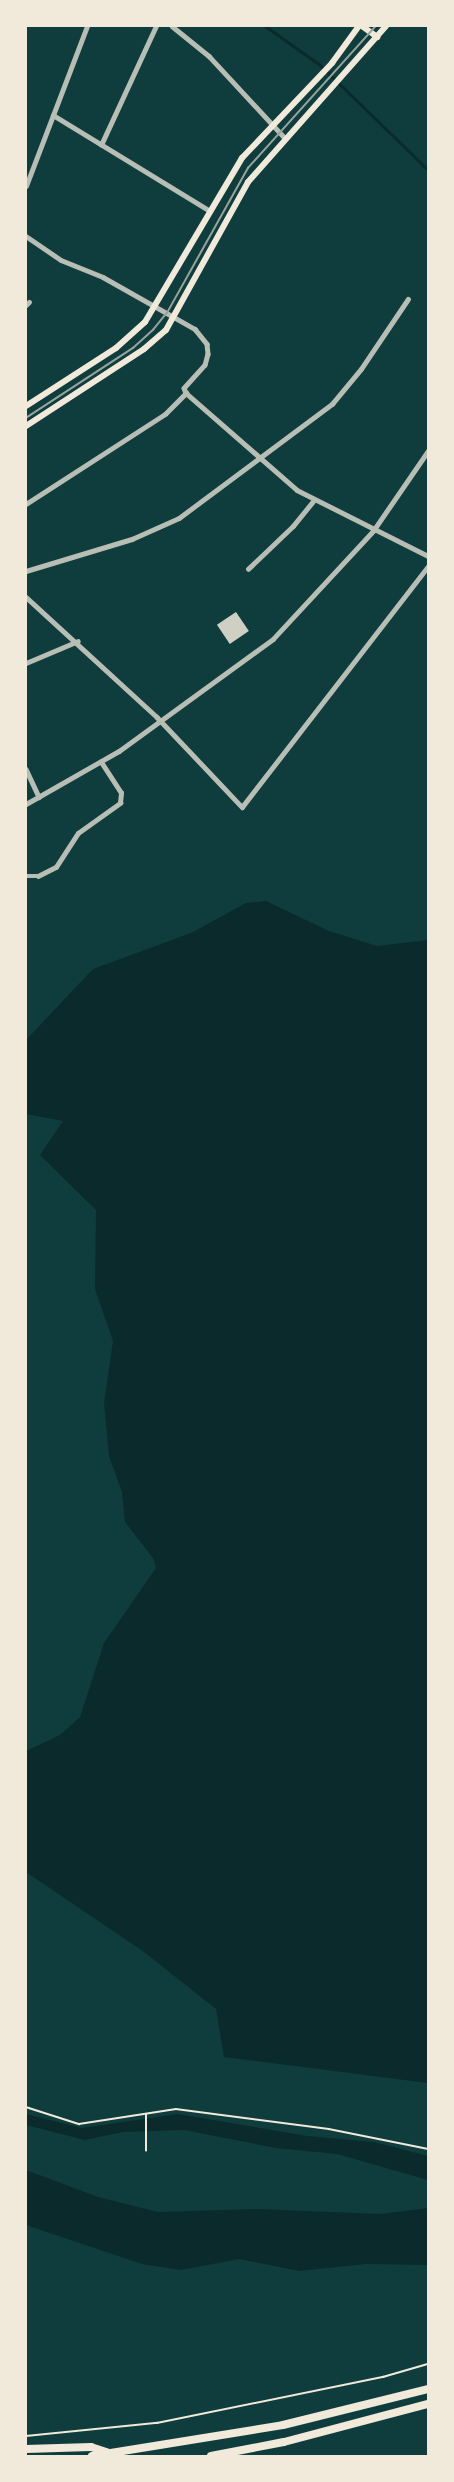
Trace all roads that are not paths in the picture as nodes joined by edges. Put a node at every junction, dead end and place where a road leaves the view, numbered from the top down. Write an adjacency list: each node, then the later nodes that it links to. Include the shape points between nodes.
1 (87, 26): 7 (street)
2 (156, 26): 10 (street)
3 (172, 26): 8 (street, via 209,56)
4 (360, 26): 6 (main road); 8 (main road, via 321,76)
5 (386, 26): 6 (main road)
6 (376, 37): 9 (main road)
7 (53, 115): 10 (street); 11 (street)
8 (271, 126): 9 (street); 12 (main road, via 242,158)
9 (285, 138): 16 (main road, via 245,187)
10 (101, 145): 12 (street)
11 (26, 186)
12 (210, 212): 15 (main road)
13 (26, 236): 15 (street, via 61,260)
14 (408, 299): 21 (street, via 339,396)
15 (157, 306): 16 (street); 18 (main road, via 122,344)
16 (174, 317): 17 (street, via 199,333 208,348 207,361 184,388); 19 (main road, via 148,346)
17 (186, 393): 21 (street); 23 (street, via 165,414)
18 (26, 406)
19 (26, 426)
20 (429, 451): 24 (street)
21 (257, 458): 22 (street); 28 (street, via 179,518 132,539)
22 (314, 500): 24 (street); 27 (street)
23 (26, 504)
24 (373, 531): 25 (street); 32 (street, via 280,632)
25 (429, 556)
26 (429, 566): 32 (street, via 242,807)
27 (248, 569)
28 (26, 571)
29 (26, 597): 30 (street)
30 (78, 641): 31 (street); 32 (street)
31 (26, 663)
32 (160, 720): 33 (street)
33 (101, 762): 35 (street); 37 (street, via 121,793 120,803 78,833 51,871)
34 (26, 769): 35 (street)
35 (39, 797): 36 (street)
36 (26, 804)
37 (26, 876)
38 (429, 2389): 41 (highway, via 283,2425)
39 (429, 2404): 43 (highway, via 295,2440)
40 (26, 2449): 41 (highway, via 91,2447)
41 (112, 2454): 42 (highway)
42 (92, 2457)
43 (211, 2457)

